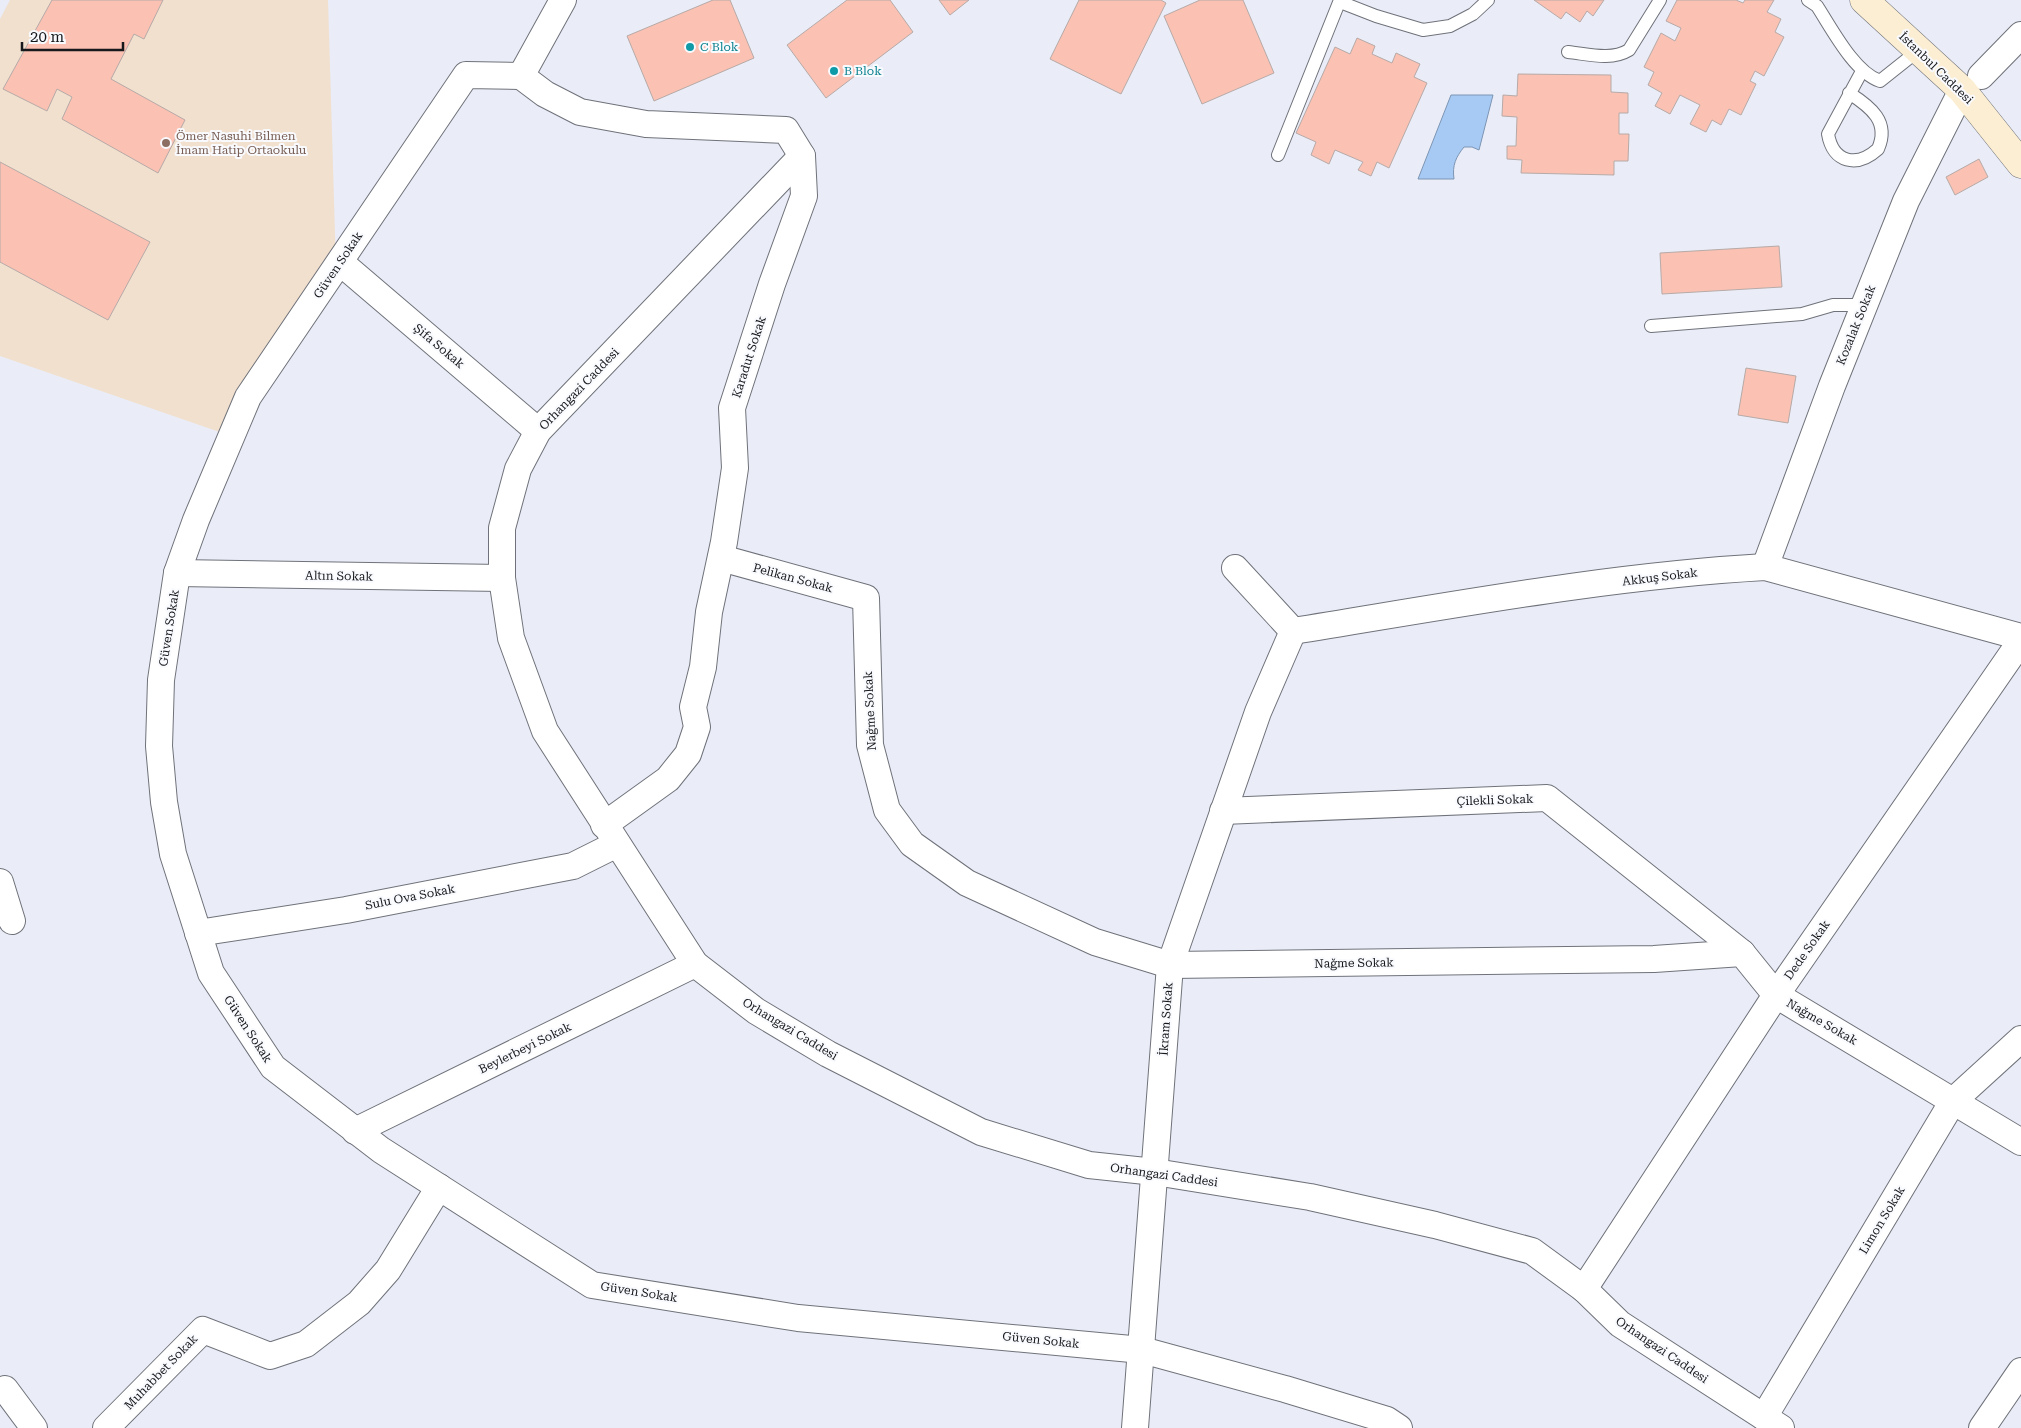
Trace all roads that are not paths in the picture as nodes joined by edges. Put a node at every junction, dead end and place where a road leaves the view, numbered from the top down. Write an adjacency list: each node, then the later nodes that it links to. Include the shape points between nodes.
1 (563, 0): 11 (street)
2 (1488, 0): 6 (lane, via 1473,14 1450,26 1423,30)
3 (1660, 0): 9 (lane, via 1634,45 1622,54)
4 (1808, 0): 10 (lane, via 1817,6)
5 (1864, 0): 8 (street, İstanbul Caddesi)
6 (1340, 1): 14 (lane)
7 (2021, 35): 12 (street, Kozalak Sokak)
8 (1919, 50): 10 (lane, via 1880,81); 12 (street, İstanbul Caddesi)
9 (1568, 52)
10 (1862, 71): 13 (lane)
11 (521, 76): 15 (street, Karadut Sokak, via 545,94 580,112 646,124 786,130); 17 (street, Güven Sokak, via 466,75)
12 (1972, 83): 16 (street, İstanbul Caddesi); 18 (street, Kozalak Sokak, via 1906,202)
13 (1849, 94): 13 (lane, via 1828,134 1833,151 1850,160 1861,160 1878,149 1883,130 1880,120 1868,106)
14 (1278, 155)
15 (802, 156): 20 (street, Orhangazi Caddesi); 21 (street, Karadut Sokak, via 804,196 732,408 735,468)
16 (2021, 164)
17 (340, 262): 20 (street, Şifa Sokak); 24 (street, Güven Sokak, via 248,397)
18 (1864, 305): 19 (lane, via 1834,305 1802,314); 22 (street, Kozalak Sokak)
19 (1651, 326)
20 (538, 431): 25 (street, Orhangazi Caddesi, via 518,468 502,528)
21 (721, 558): 26 (street, Pelikan Sokak); 31 (street, Karadut Sokak, via 693,707 698,727 688,754 668,779)
22 (1766, 567): 27 (street, Akkuş Sokak, via 1524,594); 28 (street, Akkuş Sokak)
23 (1236, 568): 27 (street)
24 (177, 573): 25 (street, Altın Sokak); 34 (street, Güven Sokak, via 161,680 159,746 173,854)
25 (502, 578): 31 (street, Orhangazi Caddesi, via 511,638 545,731)
26 (866, 598): 37 (street, Nağme Sokak, via 870,745 888,810 912,844 967,883 1094,942)
27 (1293, 631): 30 (street, İkram Sokak, via 1258,712)
28 (2021, 637)
29 (2021, 641): 38 (street, Dede Sokak)
30 (1223, 811): 35 (street, Çilekli Sokak, via 1547,798); 37 (street, İkram Sokak)
31 (611, 834): 34 (street, Sulu Ova Sokak, via 573,866 346,910); 36 (street, Orhangazi Caddesi)
32 (0, 882): 33 (street)
33 (12, 921)
34 (198, 933): 41 (street, Güven Sokak, via 211,973 273,1067)
35 (1742, 953): 37 (street, Nağme Sokak, via 1645,960); 38 (street, Nağme Sokak)
36 (694, 964): 41 (street, Beylerbeyi Sokak); 43 (street, Orhangazi Caddesi, via 756,1011 828,1054 981,1132 1089,1165)
37 (1170, 965): 43 (street, İkram Sokak)
38 (1776, 995): 40 (street, Nağme Sokak); 45 (street, Dede Sokak)
39 (2021, 1039): 40 (street, Limon Sokak)
40 (1953, 1101): 42 (street, Nağme Sokak); 49 (street, Limon Sokak)
41 (355, 1131): 44 (street, Güven Sokak)
42 (2021, 1142)
43 (1155, 1172): 45 (street, Orhangazi Caddesi, via 1310,1197 1532,1251); 46 (street, İkram Sokak)
44 (439, 1187): 46 (street, Güven Sokak, via 592,1285 798,1318); 51 (street, Muhabbet Sokak, via 388,1270 365,1296 306,1344 270,1356 203,1330)
45 (1584, 1289): 49 (street, Orhangazi Caddesi, via 1620,1324)
46 (1142, 1350): 52 (street, İkram Sokak); 53 (street, Güven Sokak, via 1285,1389 1387,1420)
47 (2021, 1371): 54 (street)
48 (5, 1389): 50 (street)
49 (1772, 1422)
50 (34, 1428)
51 (106, 1428)
52 (1135, 1428)
53 (1399, 1428)
54 (1982, 1428)

